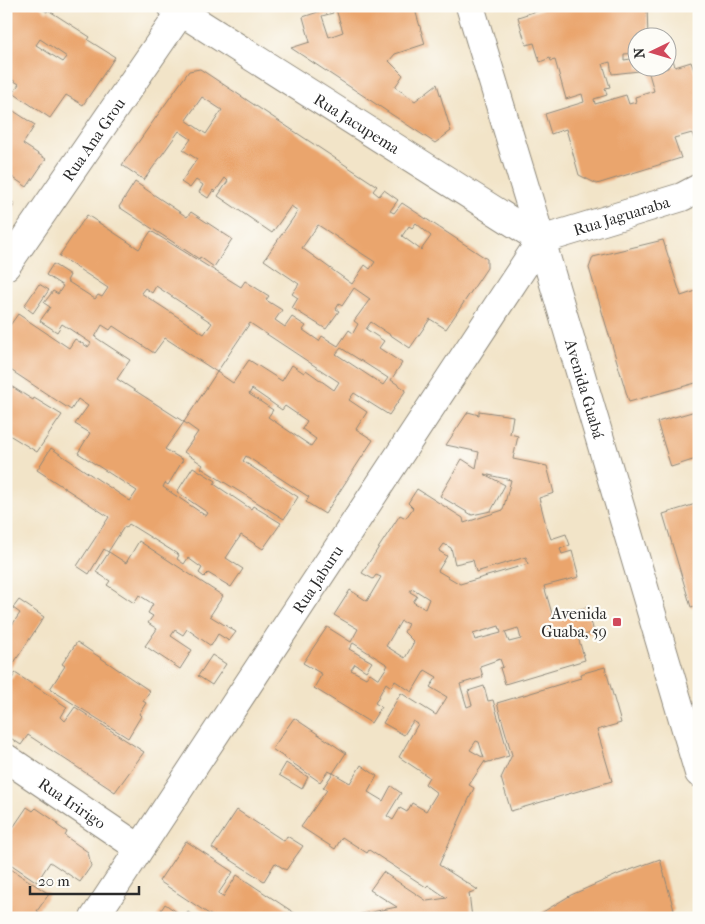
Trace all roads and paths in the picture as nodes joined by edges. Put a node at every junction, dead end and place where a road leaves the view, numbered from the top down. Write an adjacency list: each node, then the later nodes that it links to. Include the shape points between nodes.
1 (470, 6): 4 (street, Avenida Guabá)
2 (176, 9): 4 (street, Rua Jacupema); 5 (street, Rua Ana Grou)
3 (699, 188): 4 (street, Rua Jaguaraba, via 682,197)
4 (541, 240): 7 (street, Avenida Guabá); 8 (street, Rua Jaburu)
5 (6, 266)
6 (6, 758): 8 (street, Rua Iririgo)
7 (699, 773)
8 (139, 848): 9 (street, Rua Jaburu)
9 (94, 918)

